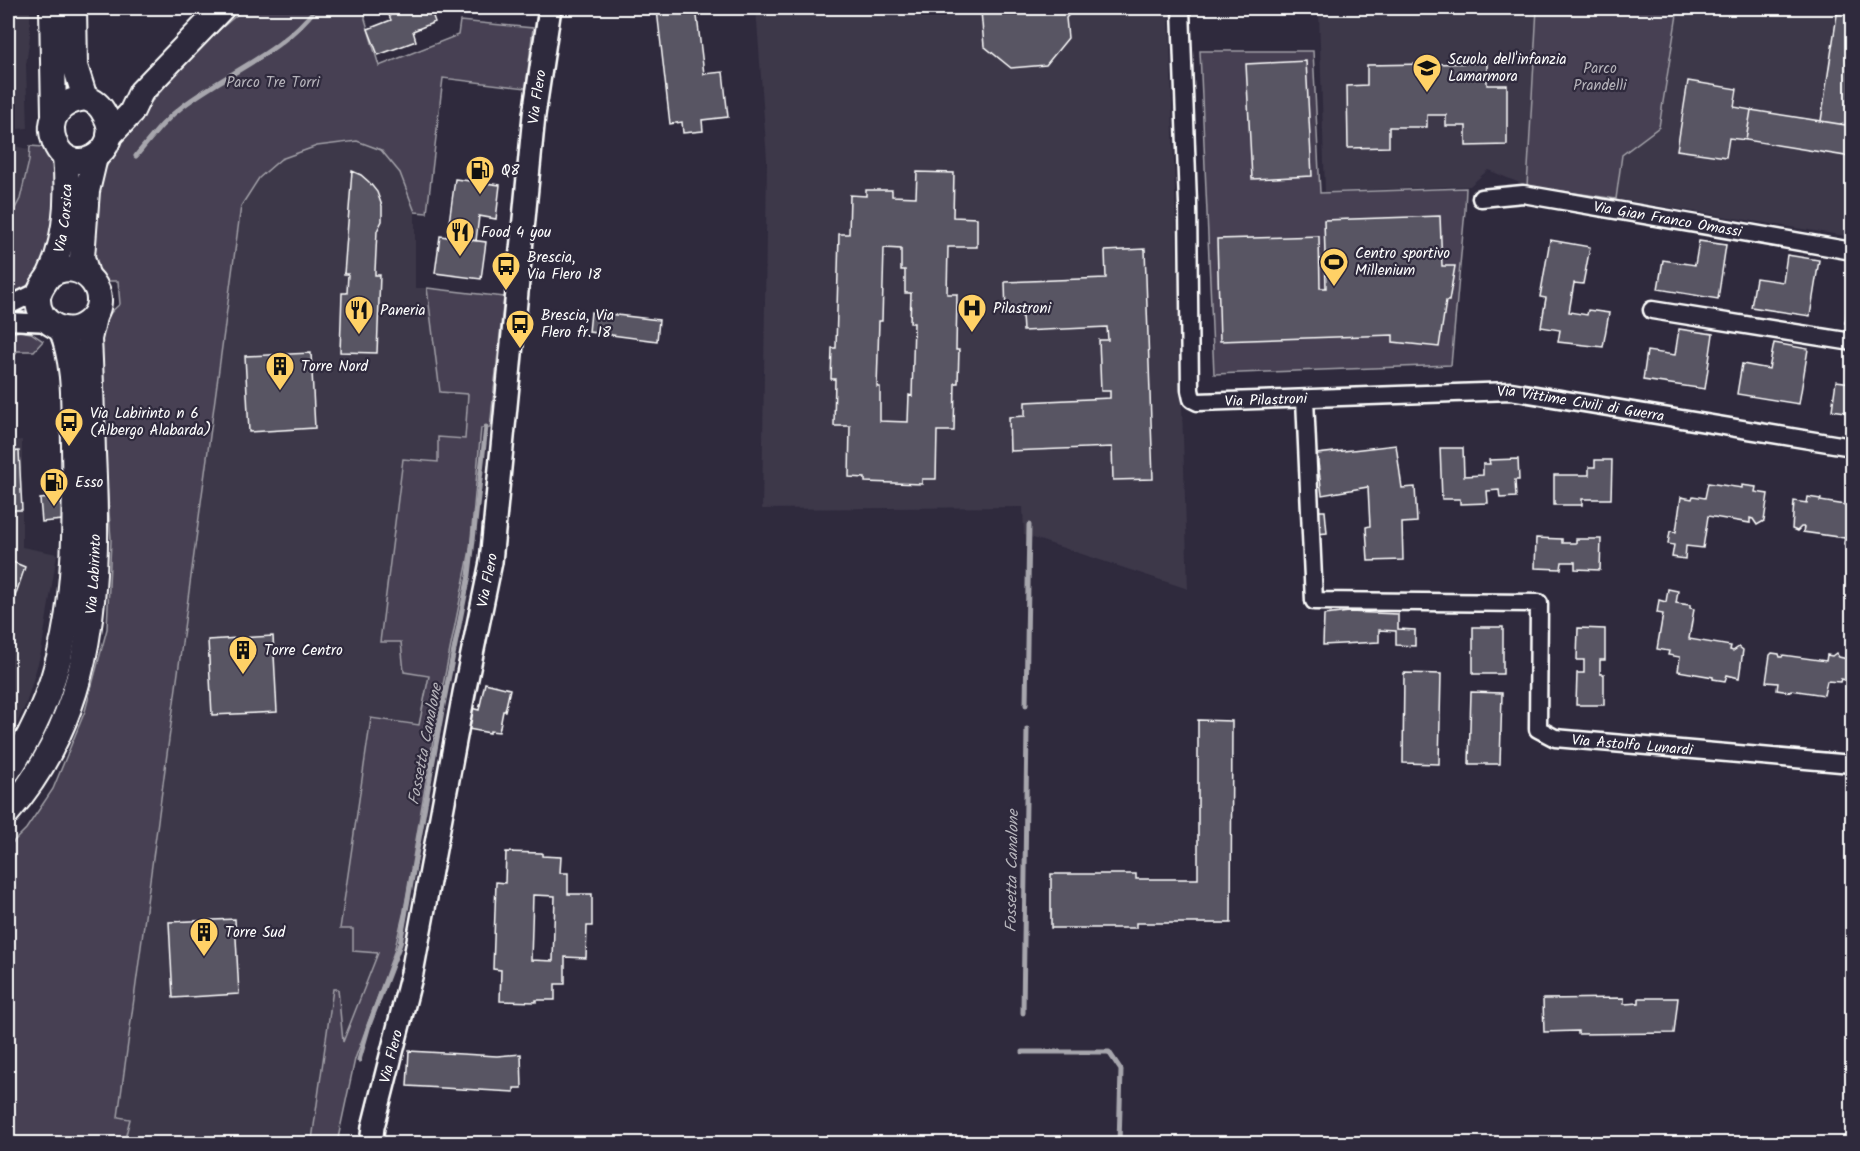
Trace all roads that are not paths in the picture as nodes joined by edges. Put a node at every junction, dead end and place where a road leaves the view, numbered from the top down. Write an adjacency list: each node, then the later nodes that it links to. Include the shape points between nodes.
1 (52, 8): 8 (main road)
2 (74, 8): 7 (main road, via 75,66)
3 (222, 8): 6 (main road, Via Corsica)
4 (550, 8): 28 (street, Via Flero, via 533,126 491,561 412,973)
5 (1181, 8): 22 (street, Via Pilastroni, via 1192,399)
6 (141, 92): 7 (main road, Via Corsica); 9 (main road, Via Corsica, via 131,113)
7 (92, 102): 8 (main road, Via Corsica, via 64,105); 9 (main road, via 109,125)
8 (54, 114): 10 (main road, Via Corsica, via 53,139)
9 (110, 136): 11 (main road, Via Corsica, via 104,150)
10 (65, 157): 11 (main road, via 80,161); 15 (main road, Via Corsica, via 66,202 61,244)
11 (95, 157): 14 (main road, Via Corsica, via 87,191 82,257)
12 (1481, 198): 13 (street, Via Gian Franco Omassi, via 1523,195)
13 (1852, 251)
14 (87, 275): 15 (main road, Via Corsica, via 68,269 58,271); 18 (main road, Via Corsica, via 99,297)
15 (44, 283): 16 (street, Via Corsica); 20 (main road, via 39,306)
16 (8, 306)
17 (1652, 310): 21 (street)
18 (94, 317): 20 (main road, via 79,328); 27 (main road, Via Labirinto, via 89,339 96,546 88,635 59,732 39,770)
19 (8, 321): 20 (street)
20 (55, 326): 26 (main road, Via Labirinto, via 68,348 72,388 73,579 63,640 47,698)
21 (1852, 342)
22 (1305, 399): 23 (street, Via Vittime Civili di Guerra, via 1511,392); 24 (street, Via Pilastroni, via 1314,601)
23 (1852, 447)
24 (1539, 603): 25 (street, Via Astolfo Lunardi, via 1538,729 1555,738)
25 (1852, 764)
26 (8, 771)
27 (8, 812)
28 (371, 1143)

